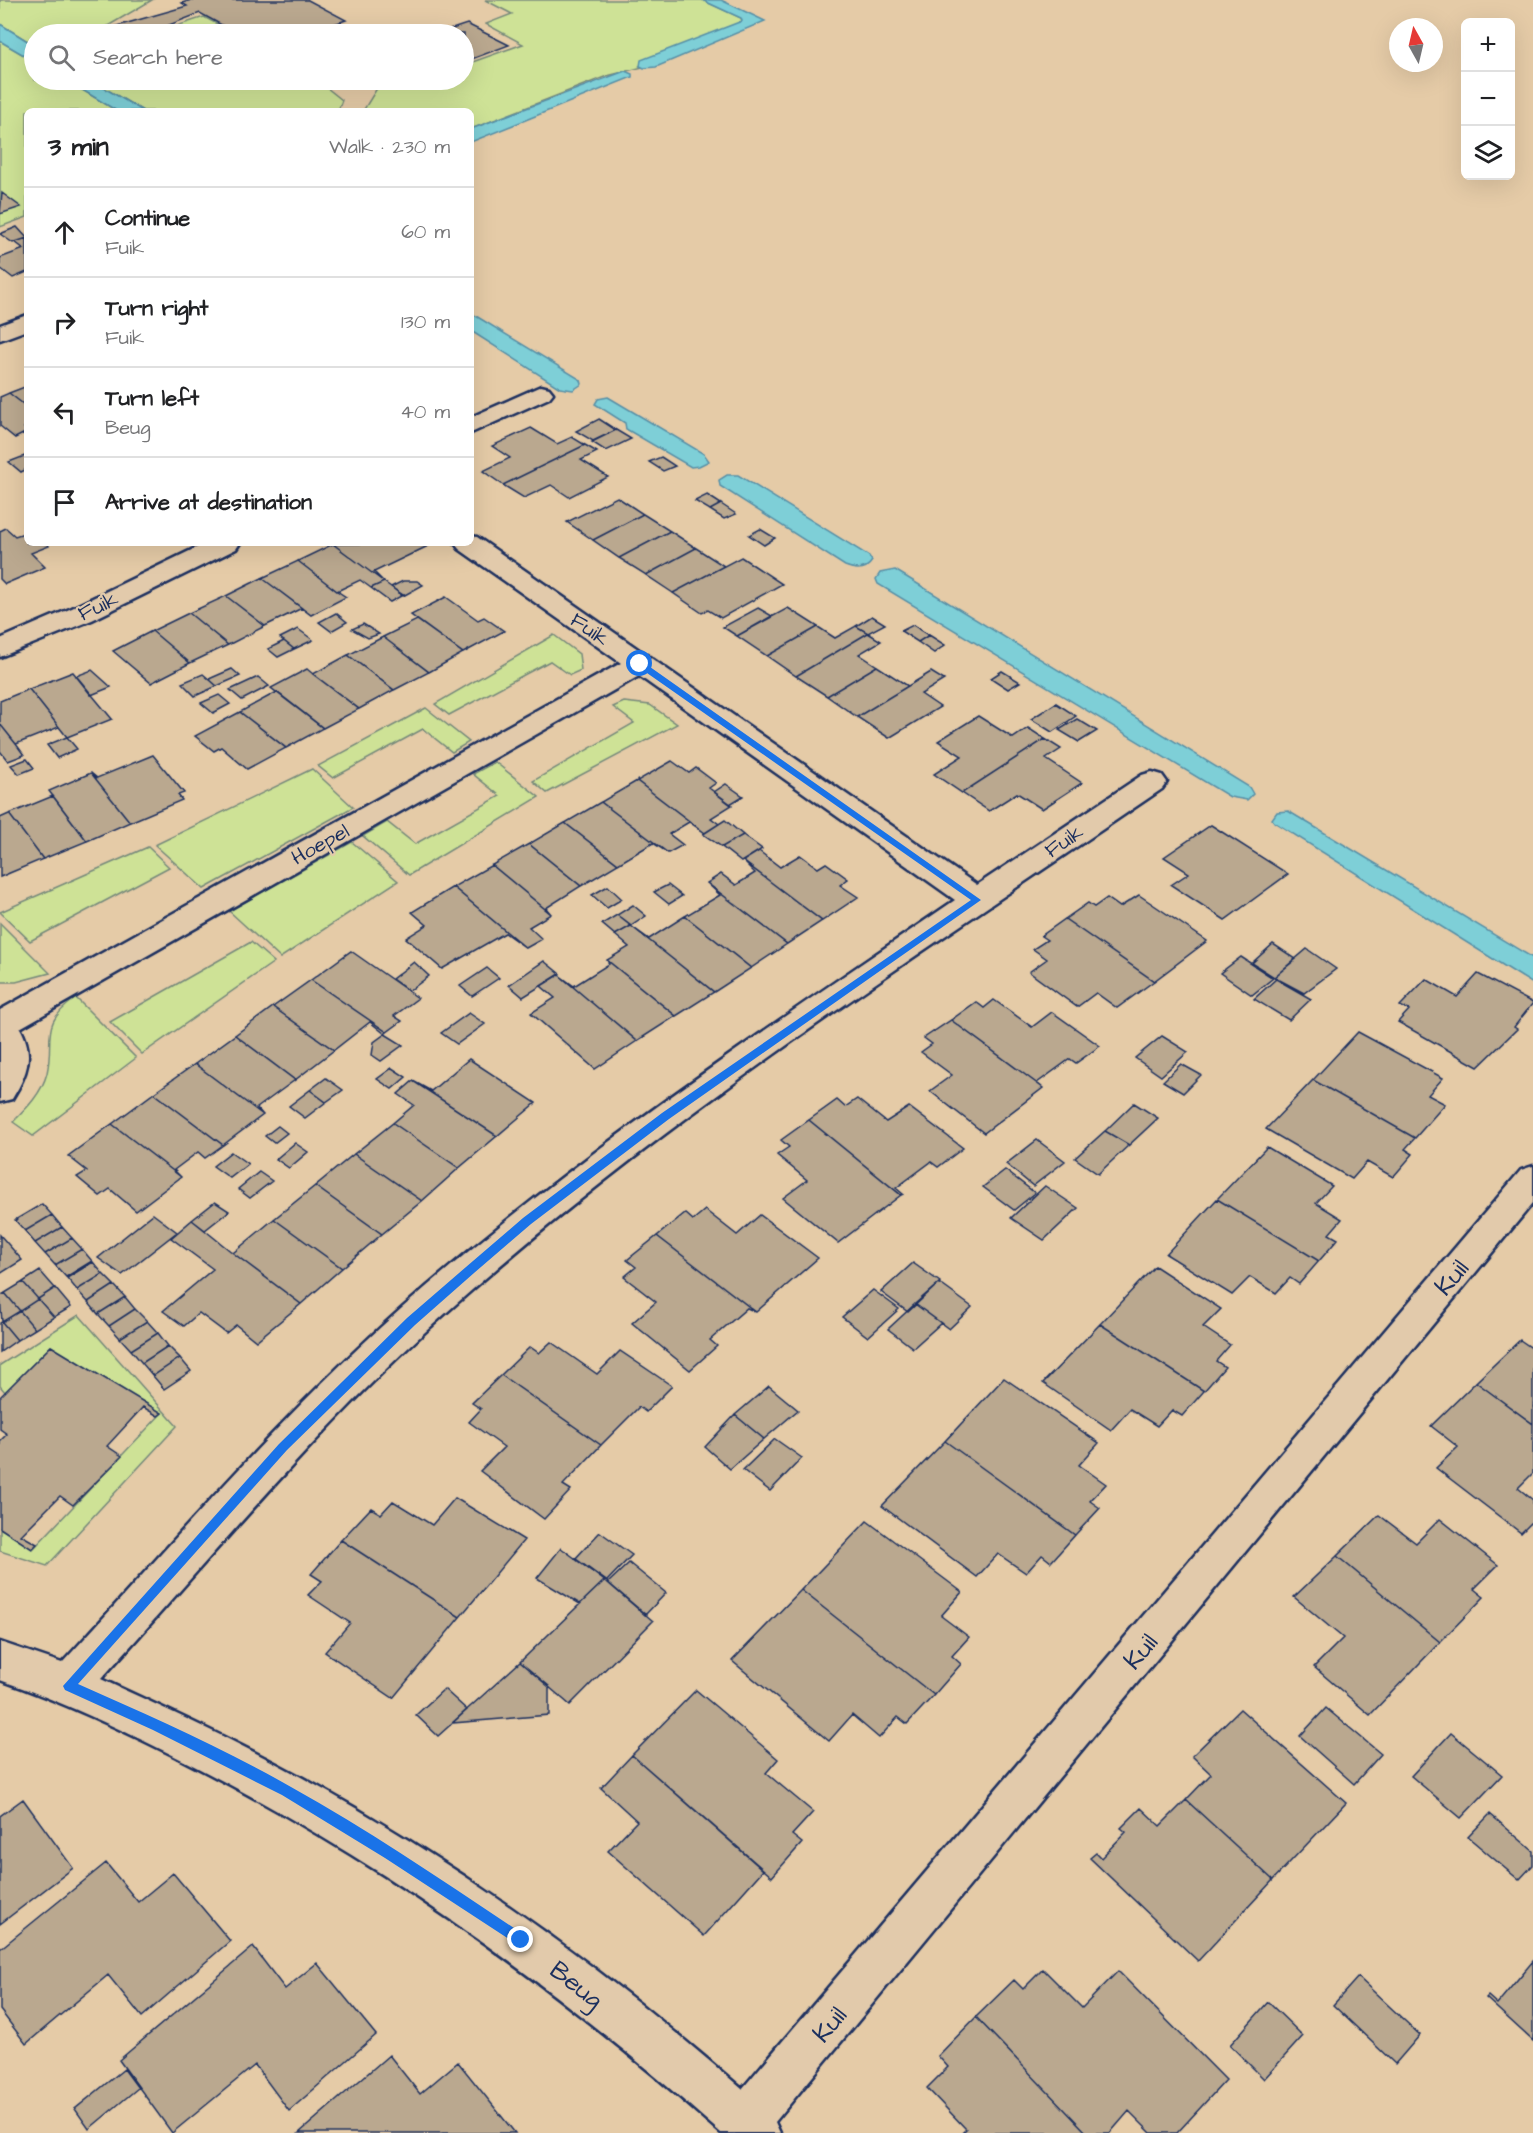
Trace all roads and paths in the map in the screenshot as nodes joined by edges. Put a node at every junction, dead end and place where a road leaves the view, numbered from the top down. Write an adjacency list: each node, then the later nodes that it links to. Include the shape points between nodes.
1 (24, 323): 2 (street)
2 (0, 333)
3 (541, 393): 4 (street)
4 (474, 425)
5 (221, 546): 7 (street, Fuik)
6 (472, 546): 8 (street, Fuik)
7 (0, 649)
8 (640, 664): 10 (street, Fuik); 11 (street, Hoepel)
9 (1152, 782): 10 (street, Fuik)
10 (977, 900): 15 (street, Fuik, via 666,1116 561,1194 478,1263 411,1322 283,1447)
11 (0, 1024): 12 (street, Hoepel, via 12,1041 13,1062)
12 (0, 1090)
13 (1533, 1179): 16 (street, Kuil, via 809,2048)
14 (0, 1661): 15 (street, Beug)
15 (69, 1686): 16 (street, Beug, via 286,1791 389,1853 521,1940 669,2056)
16 (751, 2127)

